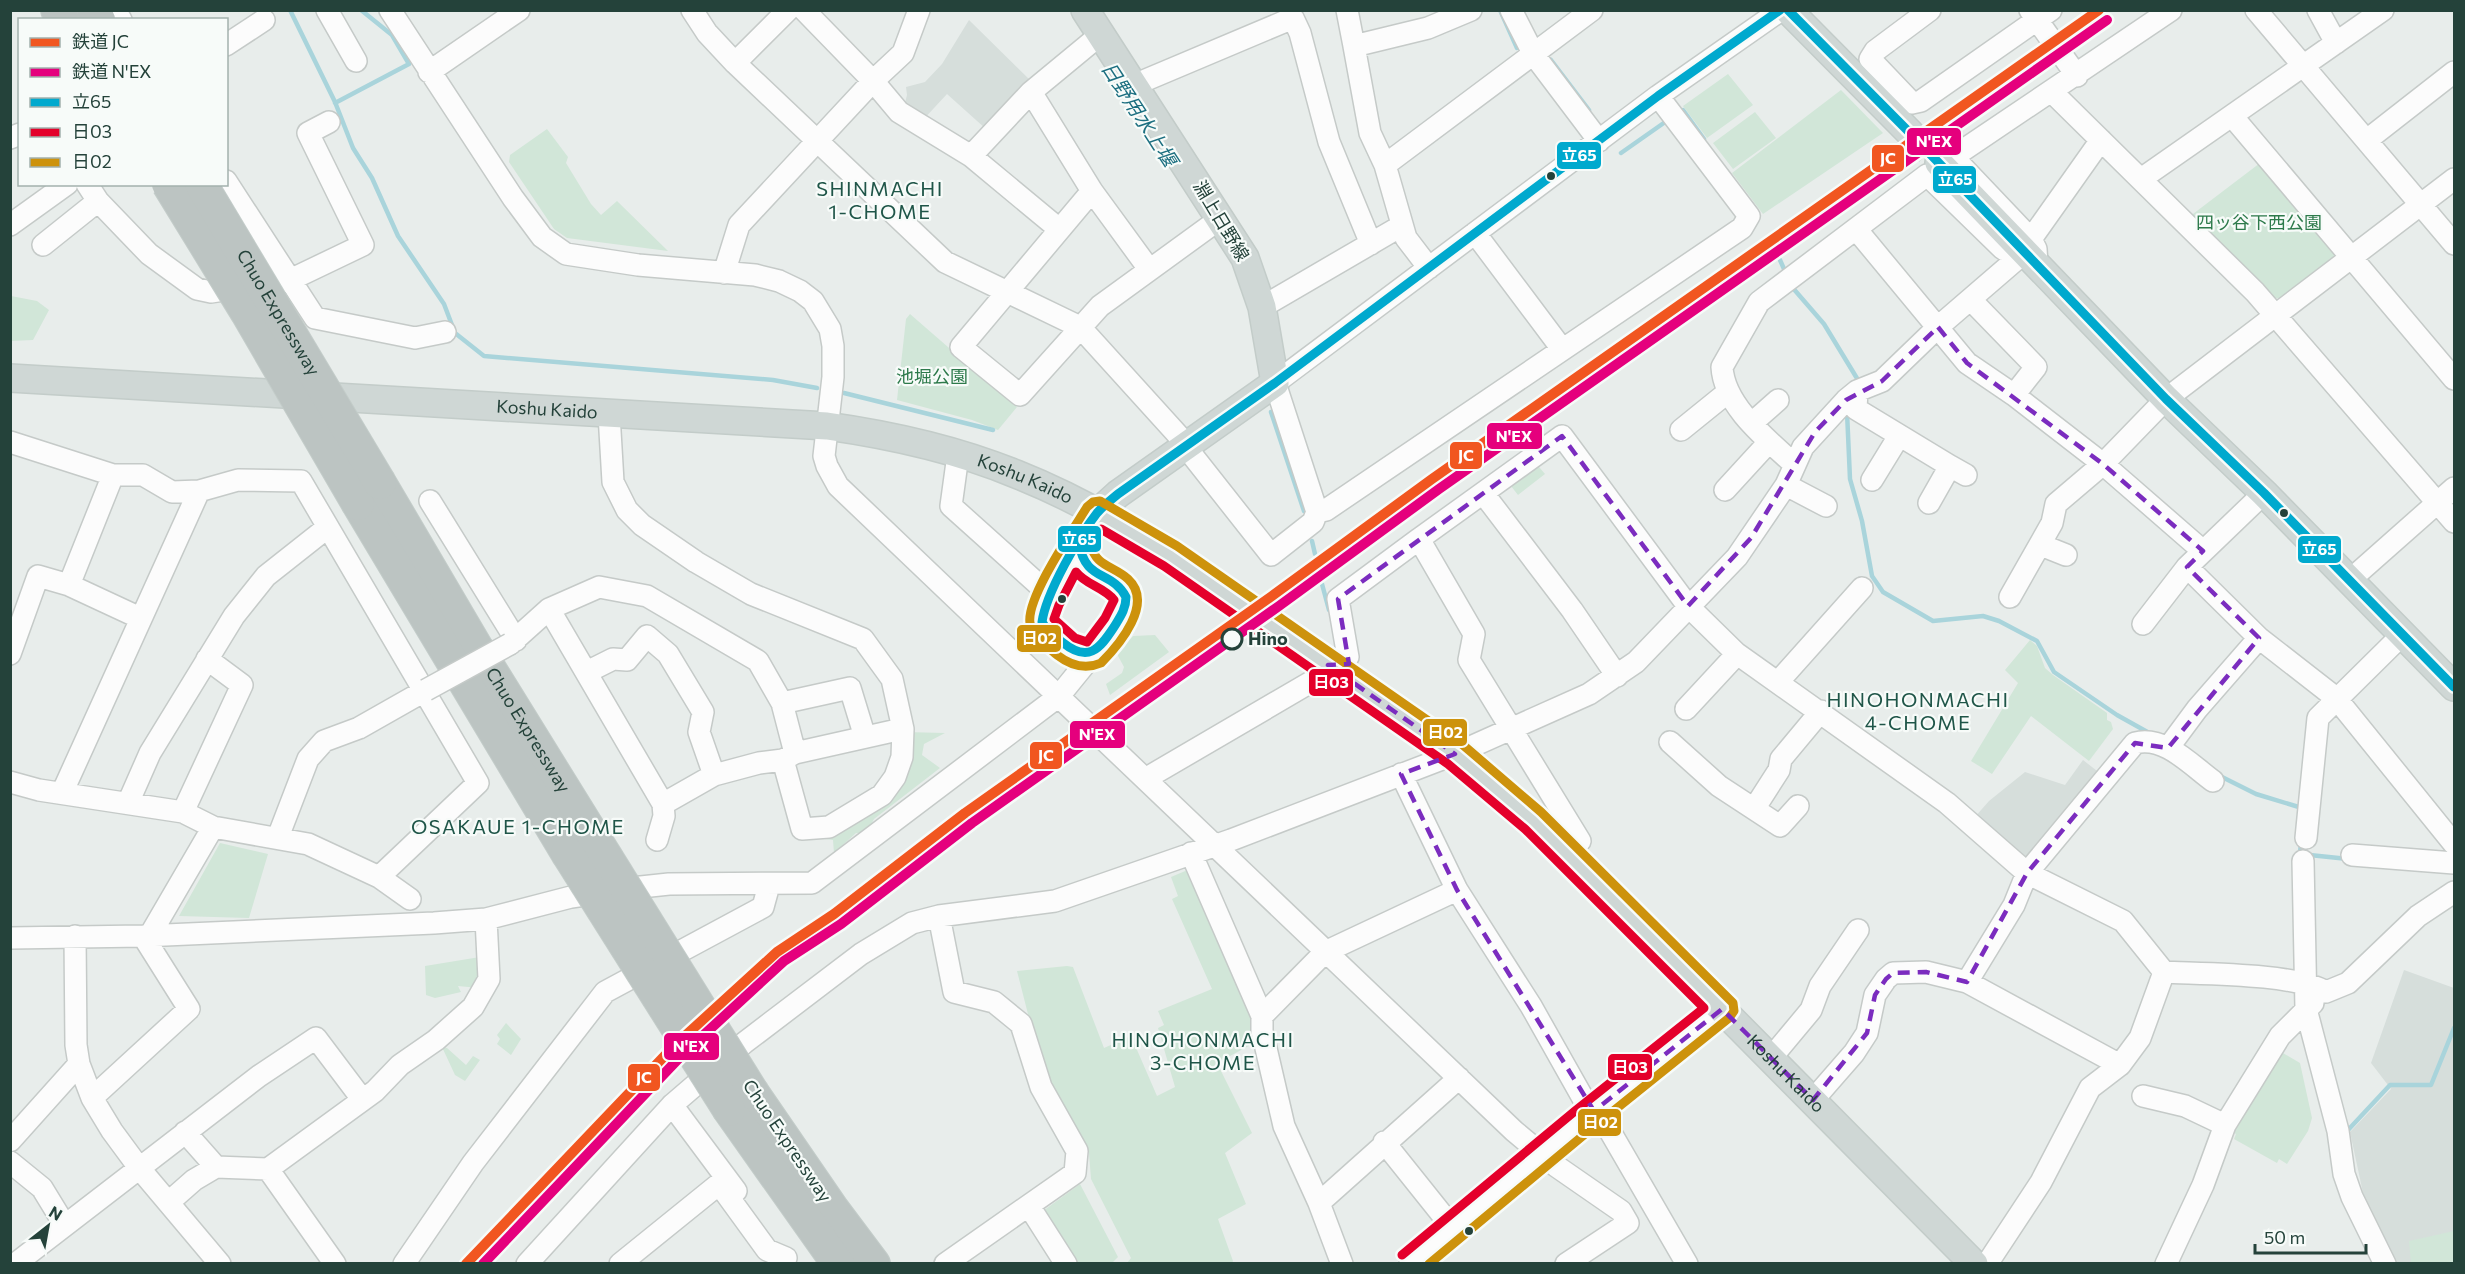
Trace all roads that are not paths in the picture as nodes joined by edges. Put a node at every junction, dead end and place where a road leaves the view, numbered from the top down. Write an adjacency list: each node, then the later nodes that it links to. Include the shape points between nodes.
1 (327, 10): 27 (street)
2 (390, 10): 30 (street)
3 (519, 10): 30 (street)
4 (692, 10): 28 (street)
5 (788, 10): 28 (street)
6 (804, 10): 33 (street)
7 (919, 10): 33 (street, via 903,53)
8 (1085, 10): 22 (main road, 淵上日野線)
9 (1347, 10): 25 (street)
10 (1471, 10): 25 (street, via 1428,28)
11 (1511, 10): 26 (street)
12 (1592, 10): 26 (street)
13 (1781, 10): 37 (street)
14 (1788, 10): 40 (main road)
15 (1930, 10): 20 (street, via 1875,51 1870,59 1912,103 1921,101)
16 (2171, 10): 32 (street)
17 (2256, 10): 29 (street)
18 (2319, 10): 23 (street)
19 (2383, 10): 23 (street)
20 (2039, 14): 32 (street)
21 (264, 20): 24 (street)
22 (1095, 40): 34 (main road, 淵上日野線); 35 (street)
23 (2336, 43): 29 (street)
24 (228, 44)
25 (1354, 46): 47 (street, via 1370,133)
26 (1534, 55): 44 (street); 47 (street)
27 (356, 61)
28 (735, 63): 43 (street)
29 (2303, 66): 38 (street); 42 (street)
30 (429, 72): 70 (street, via 542,237 566,254)
31 (2454, 72): 42 (street)
32 (2077, 76): 36 (street)
33 (873, 81): 43 (street); 45 (street, via 899,112)
34 (1134, 85): 57 (main road, 淵上日野線); 63 (street, via 1293,18 1329,142)
35 (1031, 92): 45 (street); 54 (street)
36 (2052, 92): 41 (street); 66 (street, via 1953,157)
37 (1669, 109): 44 (street); 79 (street, via 1749,216 1742,228)
38 (2232, 117): 48 (street); 67 (street)
39 (329, 122): 71 (street, via 308,133 363,245)
40 (1910, 133)
41 (2101, 140): 48 (street); 66 (street)
42 (2367, 140): 56 (street)
43 (816, 141): 70 (street, via 739,225); 72 (street, via 945,262)
44 (1599, 141): 62 (street)
45 (971, 156): 60 (street)
46 (1939, 163): 66 (main road)
47 (1385, 165): 59 (street)
48 (2141, 179): 75 (street)
49 (2454, 179): 56 (street)
50 (228, 184): 71 (street)
51 (64, 186): 58 (street)
52 (169, 186): 208 (highway, Chuo Expressway, bridge, via 567,854)
53 (202, 186): 208 (highway, Chuo Expressway, bridge, via 594,837)
54 (1092, 191): 60 (street); 68 (street)
55 (93, 193): 65 (street); 71 (street, via 149,255 197,289 211,292)
56 (2421, 204): 64 (street); 67 (street)
57 (1221, 218): 68 (street); 74 (main road, 淵上日野線, via 1245,258)
58 (10, 225)
59 (1401, 226): 63 (street); 69 (street)
60 (1059, 229): 72 (street)
61 (1856, 229): 66 (street, via 1927,175 2003,249); 77 (street); 84 (street, via 1759,302 1722,367)
62 (1475, 233): 69 (street); 79 (street)
63 (1371, 244): 74 (street)
64 (2454, 244)
65 (43, 245)
66 (2027, 249): 73 (street); 86 (main road)
67 (2352, 257): 75 (street); 81 (street)
68 (1149, 268): 76 (street)
69 (1429, 268): 82 (street)
70 (724, 273): 90 (street, via 779,281 800,291 822,314 833,346)
71 (290, 280): 78 (street, via 315,318 415,338)
72 (1008, 291): 76 (street); 76 (street, via 961,347 1020,395)
73 (1971, 300): 77 (street); 85 (street, via 2036,367)
74 (1262, 307): 82 (main road, 淵上日野線)
75 (2276, 315): 86 (street); 109 (street)
76 (1080, 327): 95 (street)
77 (1938, 327): 83 (street, via 1882,381); 85 (street, via 1967,363)
78 (445, 332)
79 (1562, 349): 111 (street, via 1326,510)
80 (10, 378): 88 (main road, Koshu Kaido)
81 (2454, 378)
82 (1275, 383): 95 (main road); 111 (street)
83 (1857, 391): 92 (street, via 1856,409); 98 (street, via 1815,432)
84 (1728, 392): 89 (street); 91 (street)
85 (2014, 395): 97 (street)
86 (2166, 399): 97 (street); 106 (main road)
87 (1778, 400): 89 (street)
88 (609, 414): 90 (main road, Koshu Kaido); 157 (street, via 613,482 627,510 642,525 751,594 863,639 892,679 903,729 902,757 895,777 882,795 829,827 801,828)
89 (1752, 423): 94 (street)
90 (827, 426): 96 (main road, Koshu Kaido, via 870,432); 146 (street, via 824,456 838,486)
91 (1682, 430)
92 (1899, 436): 100 (street); 108 (street, via 1958,470)
93 (10, 442): 99 (street)
94 (1770, 442): 98 (street); 103 (street)
95 (1186, 445): 111 (street, via 1271,555 1313,522); 112 (main road)
96 (958, 454): 112 (main road, Koshu Kaido, via 1017,474); 124 (street, via 951,506)
97 (2103, 464): 117 (street, via 2056,504); 118 (street)
98 (1795, 465): 101 (street)
99 (112, 475): 104 (street, via 143,476 172,492); 123 (street)
100 (1872, 480)
101 (1786, 485): 110 (street); 127 (street, via 1737,557)
102 (2454, 488): 109 (street)
103 (1725, 490)
104 (199, 491): 114 (street, via 238,480 301,481); 129 (street)
105 (1483, 493): 115 (street); 127 (street, via 1562,435); 141 (street)
106 (2264, 493): 118 (street); 122 (main road)
107 (430, 501): 133 (street)
108 (1929, 503)
109 (2438, 503): 113 (street); 122 (street)
110 (1826, 506)
111 (1317, 512)
112 (1096, 513): 116 (street); 139 (main road, Koshu Kaido, via 1170,556)
113 (2454, 522)
114 (328, 527): 138 (street, via 266,576); 145 (street)
115 (1419, 539): 139 (street, via 1338,599 1348,657 1343,664); 151 (street, via 1474,634 1468,660)
116 (1079, 543): 121 (street); 124 (street)
117 (2041, 544): 119 (street); 126 (street)
118 (2203, 552): 120 (street)
119 (2066, 555)
120 (2187, 567): 130 (street); 132 (street)
121 (1090, 570): 124 (street); 135 (street, via 1120,587 1126,604)
122 (2350, 580): 131 (main road)
123 (69, 585): 129 (street); 136 (street, via 38,576)
124 (1054, 587): 134 (street, via 1042,622)
125 (1862, 588): 143 (street)
126 (2010, 597)
127 (1688, 606): 137 (street); 141 (street, via 1636,662)
128 (549, 609): 133 (street); 140 (street); 148 (street, via 599,587 647,596 758,662)
129 (140, 618): 163 (street)
130 (2143, 624)
131 (2403, 634): 144 (main road); 147 (street)
132 (2259, 638): 147 (street); 155 (street)
133 (513, 642): 145 (street, bridge)
134 (1070, 650): 135 (street); 142 (street, via 1076,669)
135 (1094, 653): 142 (street)
136 (10, 654)
137 (1737, 654): 143 (street); 149 (street)
138 (207, 659): 164 (street, via 150,753); 168 (street, via 242,685)
139 (1328, 665): 156 (main road, Koshu Kaido); 160 (street, via 1316,679)
140 (587, 672): 159 (street, via 613,659 627,660 647,636 668,654 703,712 699,732); 165 (street)
141 (1617, 676): 151 (street, via 1589,694)
142 (1074, 677): 146 (street)
143 (1778, 682): 150 (street)
144 (2454, 687)
145 (426, 690): 170 (street, via 359,728 324,741 308,759); 181 (street, via 478,783)
146 (1059, 696): 160 (street); 182 (street, via 812,883)
147 (2336, 698): 171 (street, via 2318,718); 173 (street)
148 (782, 703): 153 (street, via 850,688); 157 (street)
149 (1686, 709)
150 (1821, 711): 167 (street, via 1781,759 1779,770); 180 (street, via 1947,803)
151 (1510, 730): 156 (street); 176 (street, via 1580,841)
152 (893, 731): 153 (street)
153 (865, 737): 157 (street)
154 (1670, 742): 167 (street, via 1719,786)
155 (2168, 748): 162 (street); 180 (street, via 2144,741 2135,743)
156 (1455, 754): 158 (street); 176 (main road, Koshu Kaido)
157 (789, 757): 159 (street)
158 (1401, 774): 174 (street); 183 (street)
159 (714, 775): 165 (street)
160 (1152, 775): 174 (street)
161 (10, 782): 163 (street)
162 (2212, 782)
163 (62, 793): 164 (street)
164 (128, 803): 168 (street)
165 (663, 804): 172 (street)
166 (1798, 806): 167 (street, via 1780,826)
167 (1754, 809)
168 (183, 812): 169 (street)
169 (213, 827): 170 (street); 190 (street)
170 (278, 837): 181 (street, via 308,844)
171 (2306, 838)
172 (657, 840)
173 (2454, 844)
174 (1214, 846): 175 (street); 192 (street)
175 (1191, 853): 186 (street, via 1055,901); 199 (street)
176 (1567, 854): 197 (main road, Koshu Kaido)
177 (2352, 855): 179 (street)
178 (2303, 861): 195 (street)
179 (2454, 863)
180 (2027, 873): 193 (street, via 2123,921); 194 (street, via 2014,905)
181 (379, 877): 185 (street)
182 (769, 885): 187 (street, via 641,887 571,897); 229 (street, via 763,907 605,992 473,1162)
183 (1457, 890): 192 (street); 210 (street)
184 (2454, 892): 196 (street, via 2418,916 2348,983)
185 (410, 899)
186 (939, 916): 209 (street, via 912,923 861,954 744,1043); 222 (street, via 954,992 994,1002 1021,1024 1041,1087 1077,1151 1075,1173)
187 (486, 919): 190 (street); 206 (street, via 489,979 473,1007)
188 (1857, 930): 200 (street, via 1820,986 1811,1010)
189 (75, 936): 190 (street); 191 (street); 201 (street)
190 (146, 936): 205 (street, via 189,1009)
191 (10, 938)
192 (1326, 952): 199 (street); 203 (street)
193 (2164, 972): 195 (street, via 2273,979); 202 (street, via 2140,1038)
194 (1967, 982): 202 (street); 207 (street, via 1926,972 1893,973 1875,995 1867,1033)
195 (2305, 985): 196 (street); 198 (street)
196 (2326, 992): 198 (street)
197 (1722, 1009): 200 (main road, Koshu Kaido); 210 (street)
198 (2306, 1009): 211 (street, via 2280,1036); 243 (street, via 2338,1131 2344,1174)
199 (1262, 1016): 221 (street, via 1284,1125)
200 (1771, 1058): 207 (main road, Koshu Kaido)
201 (79, 1064): 205 (street); 213 (street)
202 (2120, 1065): 241 (street, via 2090,1088 2041,1182)
203 (1459, 1078): 214 (street); 215 (street)
204 (2143, 1096): 211 (street, via 2186,1106)
205 (92, 1098): 218 (street)
206 (362, 1099): 212 (street, via 316,1038); 219 (street)
207 (1813, 1100): 240 (main road, Koshu Kaido)
208 (741, 1101): 232 (highway, Chuo Expressway); 233 (highway, Chuo Expressway)
209 (672, 1105): 225 (street); 230 (street)
210 (1594, 1111): 215 (street); 239 (street, via 1607,1126)
211 (2225, 1125): 242 (street, via 2199,1194)
212 (185, 1132): 217 (street); 218 (street)
213 (10, 1141)
214 (1384, 1142): 221 (street); 224 (street)
215 (1541, 1154): 224 (street); 238 (street, via 1621,1211 1628,1223)
216 (10, 1162): 223 (street, via 42,1188)
217 (216, 1167): 219 (street); 220 (street)
218 (140, 1169): 220 (street); 223 (street)
219 (268, 1169): 228 (street)
220 (169, 1202): 227 (street)
221 (1318, 1203): 236 (street)
222 (1029, 1206): 234 (street); 235 (street)
223 (64, 1224): 226 (street)
224 (1452, 1227): 237 (street)
225 (785, 1262): 231 (street, via 767,1250 719,1184)
226 (15, 1263)
227 (220, 1263)
228 (335, 1263)
229 (404, 1263)
230 (527, 1263)
231 (620, 1263)
232 (838, 1263)
233 (874, 1263)
234 (945, 1263)
235 (1066, 1263)
236 (1342, 1263)
237 (1410, 1263)
238 (1566, 1263)
239 (1687, 1263)
240 (1974, 1263)
241 (1987, 1263)
242 (2166, 1263)
243 (2385, 1263)

